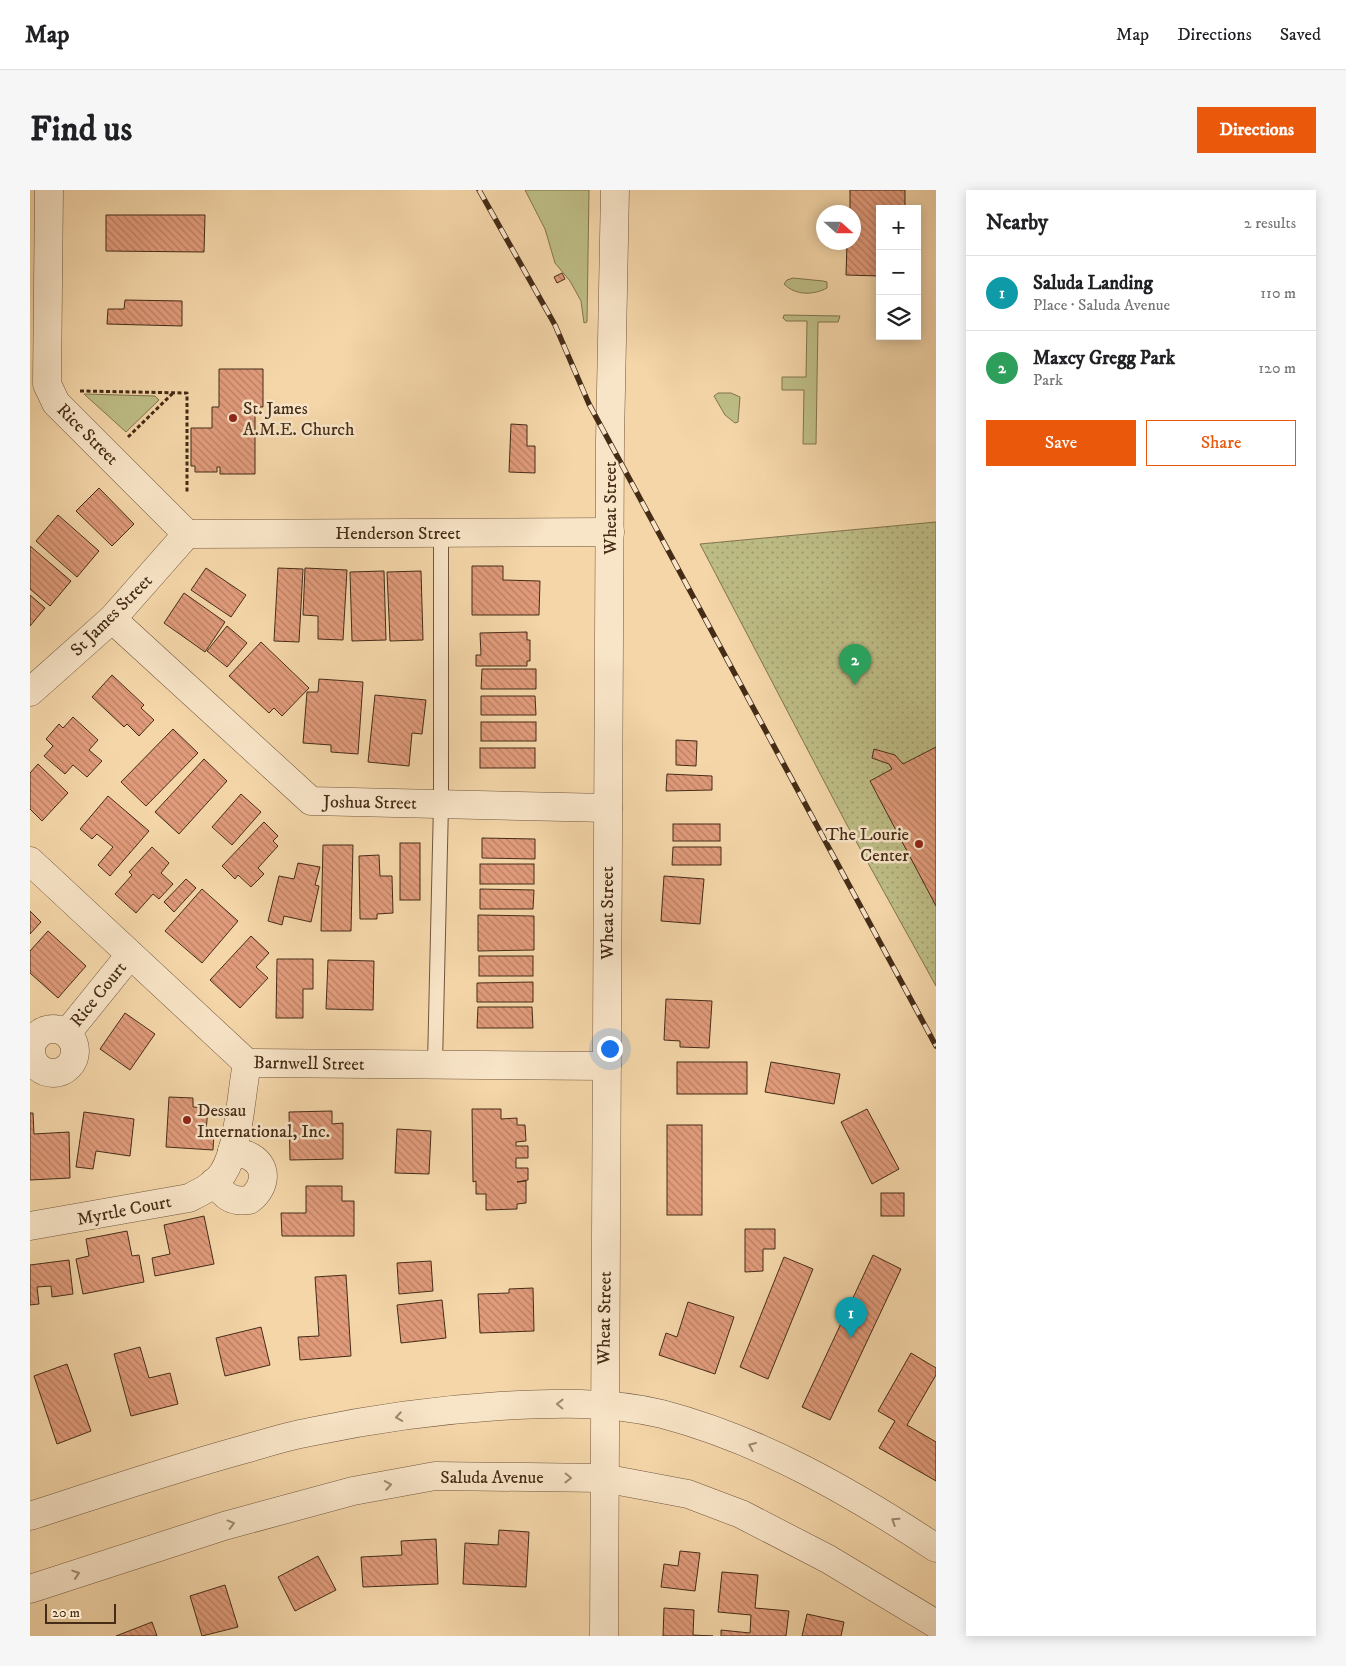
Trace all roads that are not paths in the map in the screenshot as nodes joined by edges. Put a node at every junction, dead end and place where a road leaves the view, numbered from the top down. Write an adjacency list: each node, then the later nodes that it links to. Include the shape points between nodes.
1 (49, 190): 5 (street, Rice Street, via 47,384 56,403)
2 (615, 190): 3 (street, Wheat Street)
3 (610, 532): 4 (street, Henderson Street); 9 (street, Wheat Street)
4 (441, 533): 5 (street, Henderson Street); 8 (lane)
5 (187, 534): 6 (street, St James Street)
6 (112, 619): 7 (street, St James Street); 8 (street, Joshua Street, via 311,801)
7 (30, 692)
8 (441, 804): 9 (street, Joshua Street); 14 (lane)
9 (608, 808): 15 (street, Wheat Street)
10 (30, 861): 11 (street, Barnwell Street)
11 (130, 955): 12 (street, Rice Court); 13 (street, Barnwell Street)
12 (67, 1034)
13 (247, 1063): 14 (street, Barnwell Street); 16 (street, Myrtle Court)
14 (435, 1064): 15 (street, Barnwell Street)
15 (607, 1066): 19 (street, Wheat Street)
16 (232, 1151): 17 (street, Myrtle Court); 17 (street, via 257,1162 264,1176 260,1190 249,1200 234,1200)
17 (214, 1182): 18 (street, Myrtle Court, via 189,1198)
18 (30, 1226)
19 (603, 1404): 20 (street, Wheat Street); 21 (street, one-way to 21, via 481,1407 308,1432 194,1463); 22 (street, one-way to 19, via 881,1512 801,1467 733,1438 661,1414)
20 (603, 1478): 23 (street, Saluda Avenue, one-way to 20, via 224,1526 353,1491 435,1476); 24 (street, Saluda Avenue, via 688,1494 740,1514 828,1559); 25 (street, Wheat Street)
21 (30, 1516)
22 (936, 1548)
23 (30, 1589)
24 (936, 1624)
25 (604, 1636)

